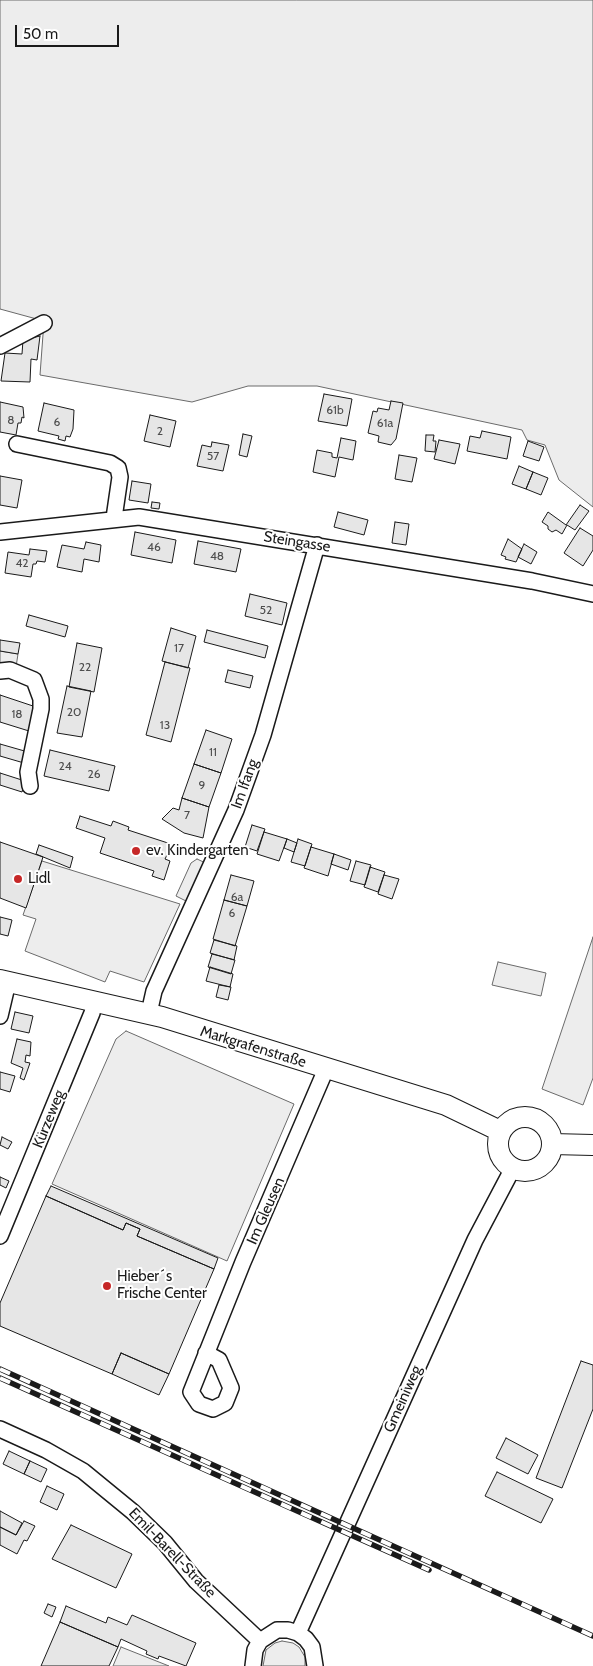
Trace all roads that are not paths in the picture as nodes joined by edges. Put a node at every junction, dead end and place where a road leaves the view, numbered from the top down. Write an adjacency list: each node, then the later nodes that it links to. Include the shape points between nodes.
1 (44, 323): 2 (street)
2 (0, 346)
3 (17, 444): 4 (street, via 110,463 118,468 120,477)
4 (114, 518): 5 (street, Steingasse); 6 (street, Steingasse, via 140,516)
5 (0, 532)
6 (317, 546): 7 (street, Steingasse); 12 (street, Im Ifang, via 263,735 236,810 154,991)
7 (593, 594)
8 (0, 670): 9 (street, via 25,674 39,688 41,710 28,772)
9 (30, 786)
10 (4, 981): 11 (main road, Markgrafenstraße); 13 (street)
11 (95, 1000): 12 (main road, Markgrafenstraße); 19 (street, Kürzeweg)
12 (149, 1013): 14 (main road, Markgrafenstraße)
13 (0, 1016)
14 (326, 1069): 15 (main road, Markgrafenstraße, via 446,1105); 20 (street, Im Gleusen)
15 (500, 1131): 16 (main road, via 512,1119 535,1118 548,1129); 18 (main road, via 500,1156)
16 (552, 1144): 17 (main road); 18 (main road, via 549,1157 539,1167 526,1171)
17 (593, 1145)
18 (513, 1168): 22 (street, Gmeiniweg, via 475,1240)
19 (0, 1236)
20 (206, 1353)
21 (0, 1429): 23 (street, Emil-Barell-Straße, via 83,1471 134,1512 196,1581)
22 (298, 1633): 23 (street, via 278,1630); 25 (street, via 312,1647)
23 (260, 1641): 24 (street, via 255,1650)
24 (254, 1666)
25 (315, 1666)

